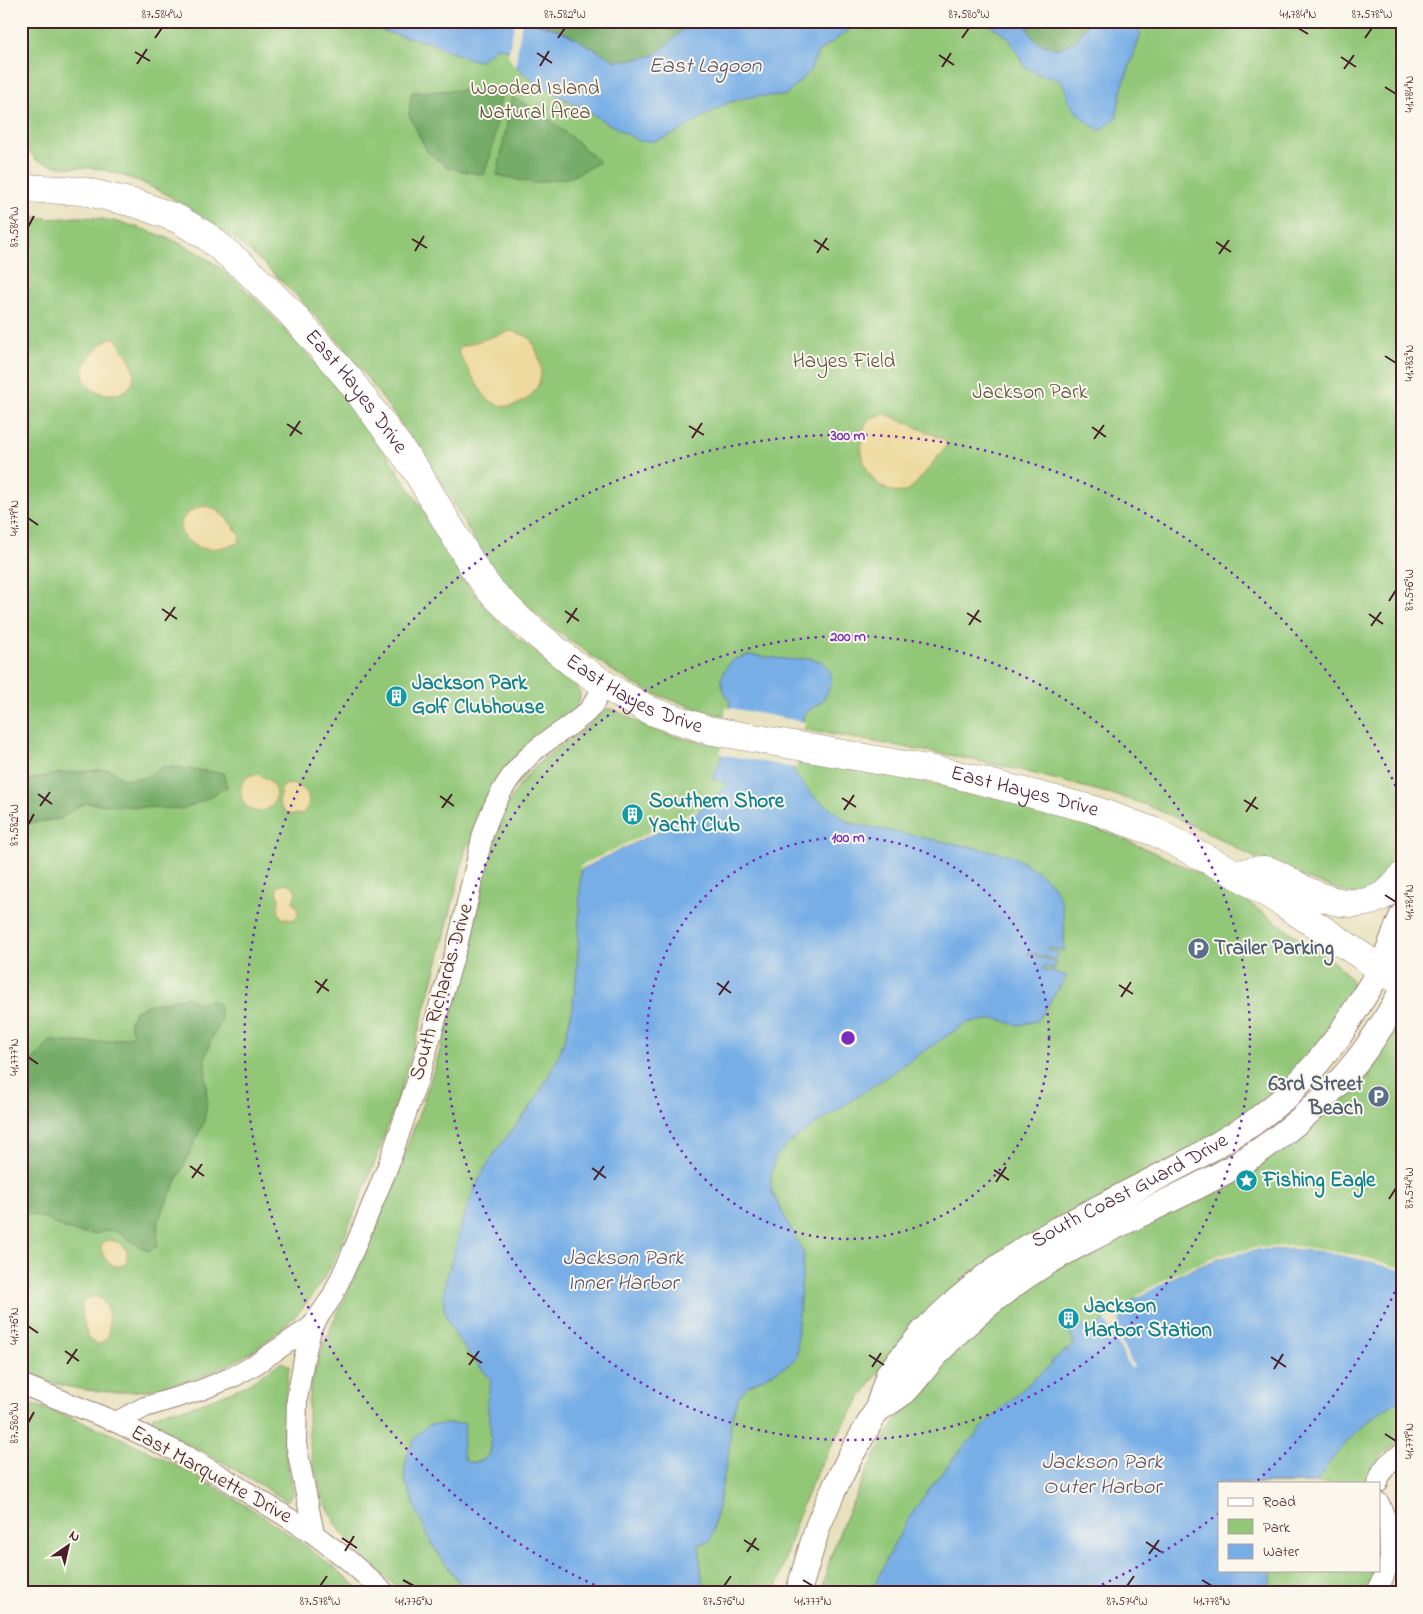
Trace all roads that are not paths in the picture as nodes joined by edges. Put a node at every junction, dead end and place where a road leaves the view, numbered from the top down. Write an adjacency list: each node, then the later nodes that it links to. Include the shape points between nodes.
1 (21, 188): 2 (highway, East Hayes Drive, via 83,191 138,204 178,219 208,237 245,268 289,311 349,379 416,470 489,589 521,621)
2 (605, 685): 3 (highway, East Hayes Drive, via 651,711 708,730 950,773 1091,809 1155,832); 8 (street, South Richards Drive, via 587,712 520,766 490,813 448,979 388,1166 343,1273)
3 (1236, 874): 4 (highway, via 1268,870 1332,902 1363,904 1380,899); 6 (highway, East Hayes Drive)
4 (1402, 876)
5 (1402, 916): 6 (main road, South Coast Guard Drive)
6 (1392, 976): 10 (main road, South Coast Guard Drive, via 1288,1095 1253,1123 1195,1158 1058,1229 985,1276 940,1315 905,1352 889,1373)
7 (1402, 991): 10 (main road, South Coast Guard Drive, via 1352,1068 1285,1131 1237,1164 1063,1253 1026,1276 968,1322 907,1390)
8 (312, 1326): 11 (street, South Richards Drive, via 234,1376 202,1390 145,1407); 15 (street, South Richards Drive, via 300,1377 296,1444)
9 (21, 1384): 11 (street, East Marquette Drive)
10 (877, 1410): 18 (main road, South Coast Guard Drive, via 833,1491 818,1526)
11 (116, 1422): 15 (street, East Marquette Drive, via 218,1474)
12 (1402, 1454): 13 (street, via 1388,1464)
13 (1378, 1482)
14 (1388, 1513): 16 (street, via 1390,1542)
15 (314, 1534): 17 (street, East Marquette Drive)
16 (1396, 1556): 19 (street)
17 (385, 1593)
18 (798, 1593)
19 (1377, 1593)

